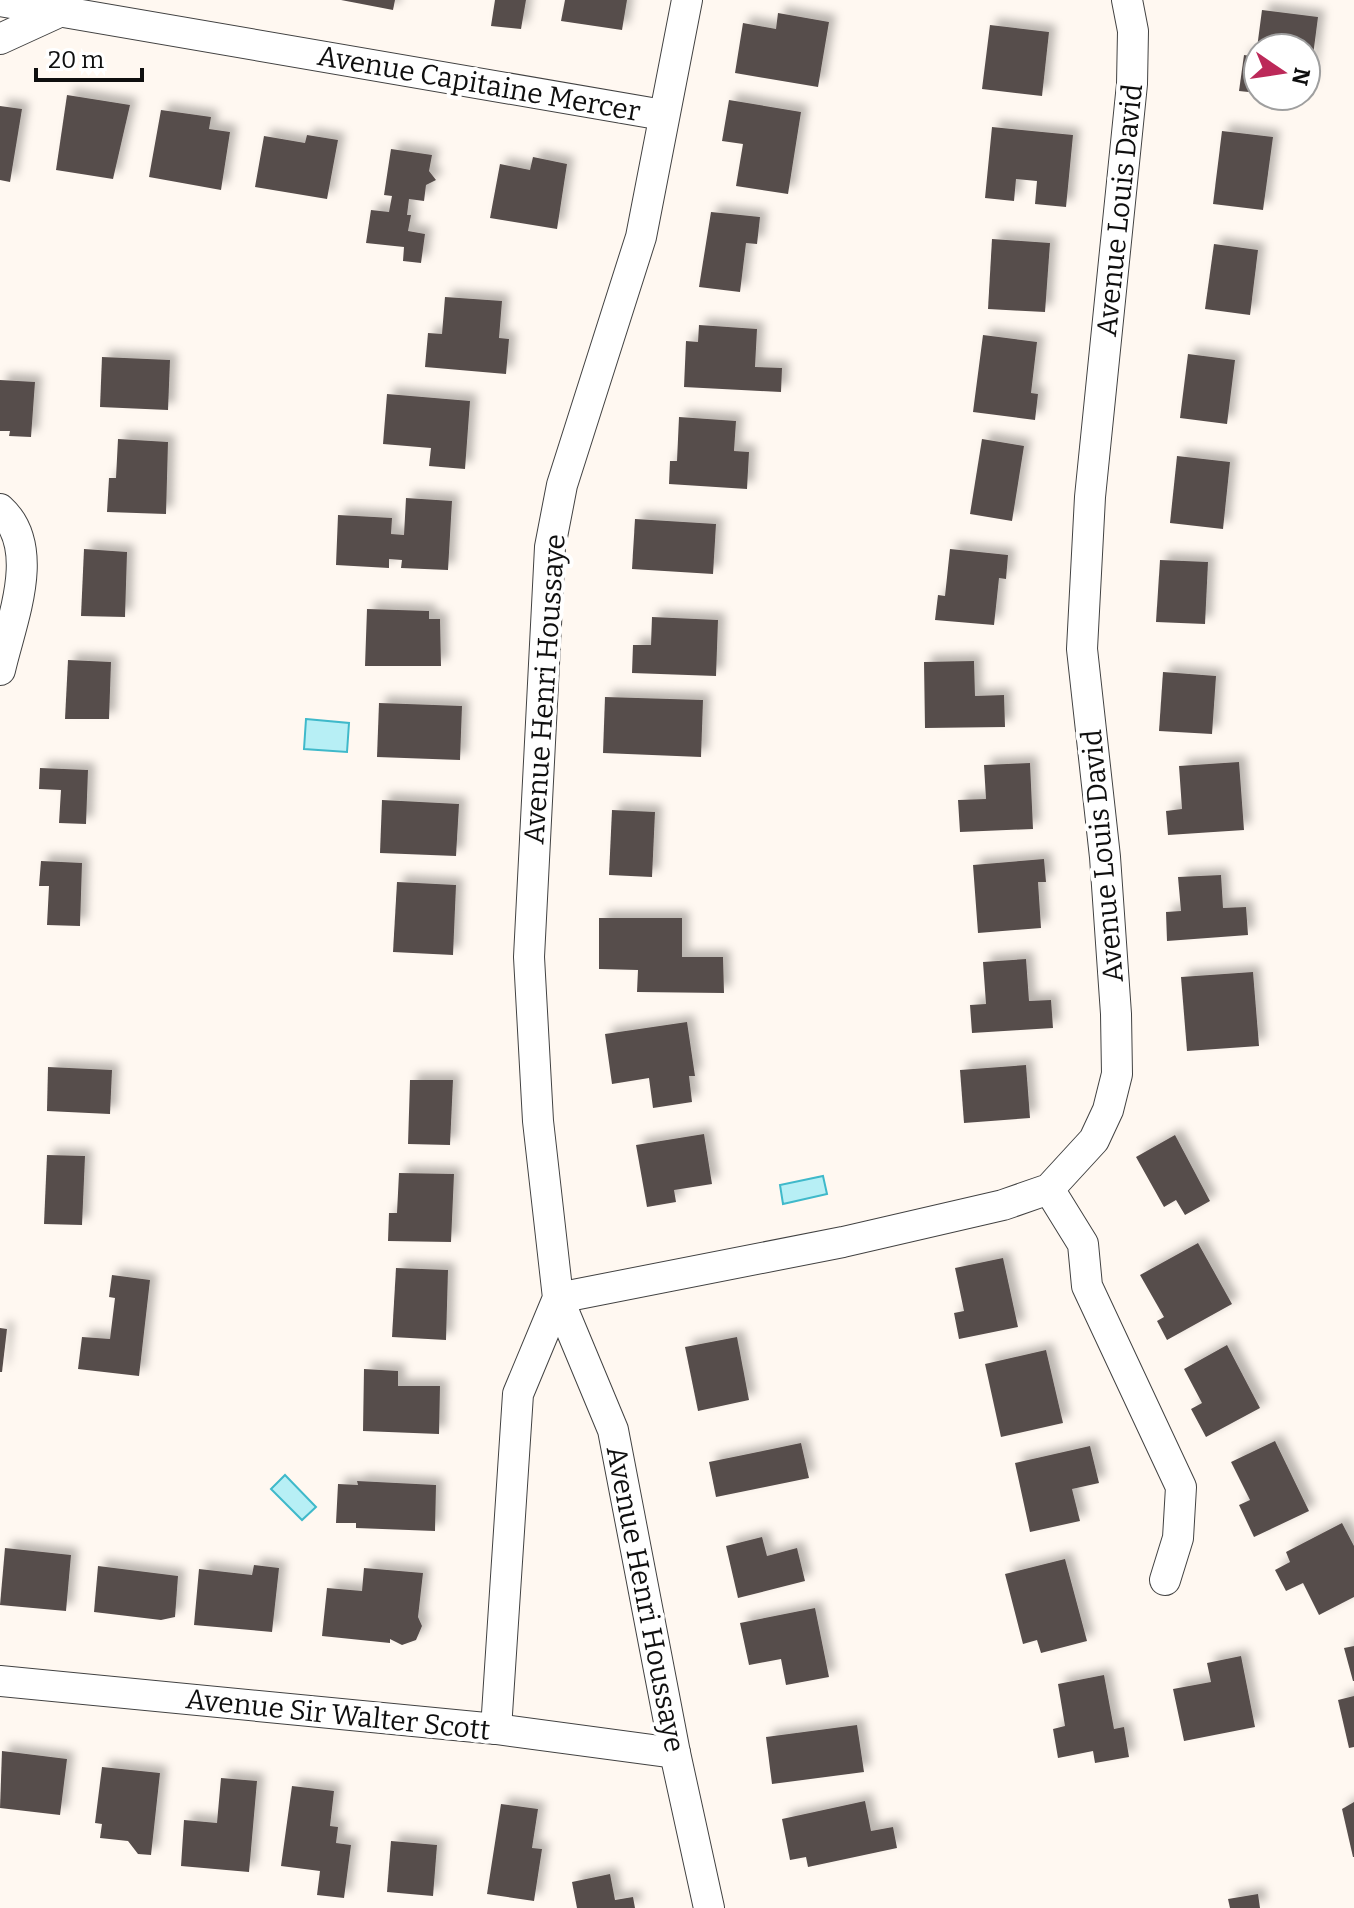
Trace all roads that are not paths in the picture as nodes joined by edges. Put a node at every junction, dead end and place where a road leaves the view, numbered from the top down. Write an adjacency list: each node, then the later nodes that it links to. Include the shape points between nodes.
1 (687, 0): 6 (street, Avenue Henri Houssaye)
2 (1127, 0): 9 (street, Avenue Louis David, via 1133,31 1132,84 1090,497 1082,649 1105,857 1117,1074 1094,1140)
3 (0, 1): 4 (street, Avenue Capitaine Mercer)
4 (59, 12): 5 (street); 6 (street, Avenue Capitaine Mercer)
5 (0, 39)
6 (663, 115): 10 (street, Avenue Henri Houssaye, via 641,237 566,471 550,547 529,957 538,1121)
7 (0, 509): 8 (street, via 19,533 23,557)
8 (0, 670)
9 (1049, 1189): 10 (street, Avenue Louis David, via 1003,1205 843,1242); 11 (street, via 1083,1244 1087,1286 1181,1487 1178,1538)
10 (558, 1298): 13 (street, Avenue Henri Houssaye, via 518,1394); 14 (street, Avenue Henri Houssaye, via 613,1430)
11 (1165, 1580)
12 (0, 1681): 13 (street, Avenue Sir Walter Scott)
13 (496, 1729): 14 (street, Avenue Sir Walter Scott)
14 (675, 1753): 15 (street, Avenue Henri Houssaye)
15 (709, 1908)

